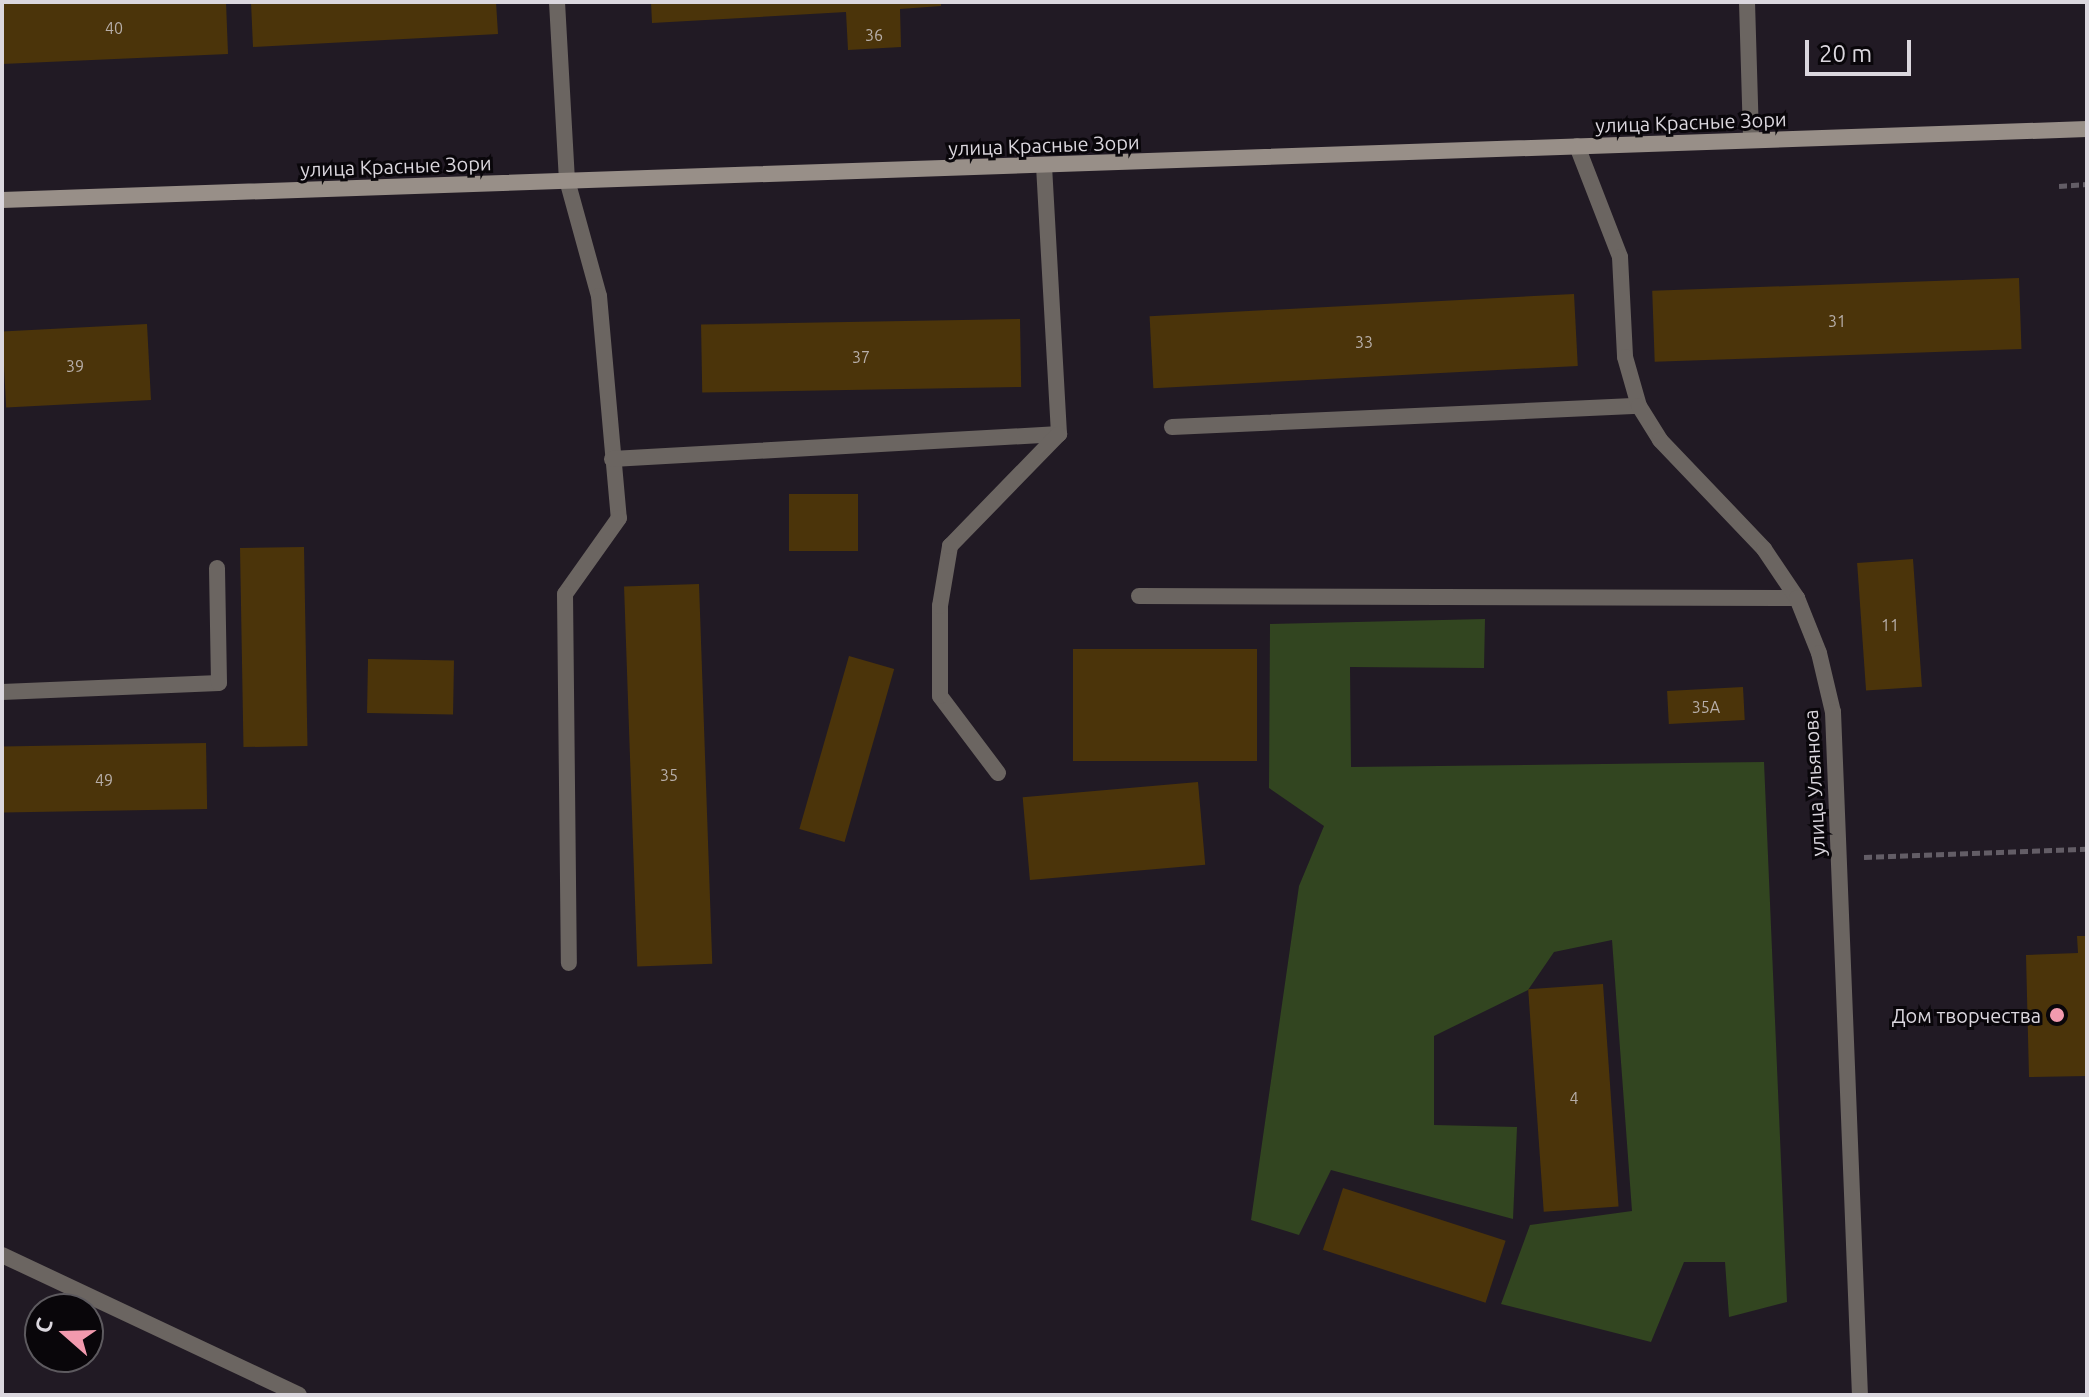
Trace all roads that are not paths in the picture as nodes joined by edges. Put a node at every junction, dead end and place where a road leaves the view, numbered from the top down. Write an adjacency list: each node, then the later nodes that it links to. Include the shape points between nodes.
1 (557, 2): 7 (street)
2 (1747, 2): 4 (street)
3 (2087, 129): 4 (main road, улица Красные Зори)
4 (1751, 140): 5 (main road, улица Красные Зори)
5 (1577, 146): 6 (main road, улица Красные Зори); 9 (street, улица Ульянова, via 1620,257 1625,357)
6 (1044, 165): 7 (main road, улица Красные Зори); 11 (street)
7 (567, 180): 8 (main road, улица Красные Зори); 12 (street, via 599,296)
8 (2, 200)
9 (1639, 406): 10 (street); 15 (street, улица Ульянова, via 1660,440 1764,549)
10 (1172, 427)
11 (1059, 434): 12 (street); 17 (street, via 950,546 940,606 940,696)
12 (612, 459): 18 (street, via 619,518 565,594)
13 (217, 568): 16 (street, via 219,683)
14 (1139, 596): 15 (street)
15 (1797, 598): 21 (street, улица Ульянова, via 1819,653 1833,712)
16 (2, 692)
17 (998, 773)
18 (569, 963)
19 (2, 1255): 20 (street)
20 (299, 1395)
21 (1860, 1395)

